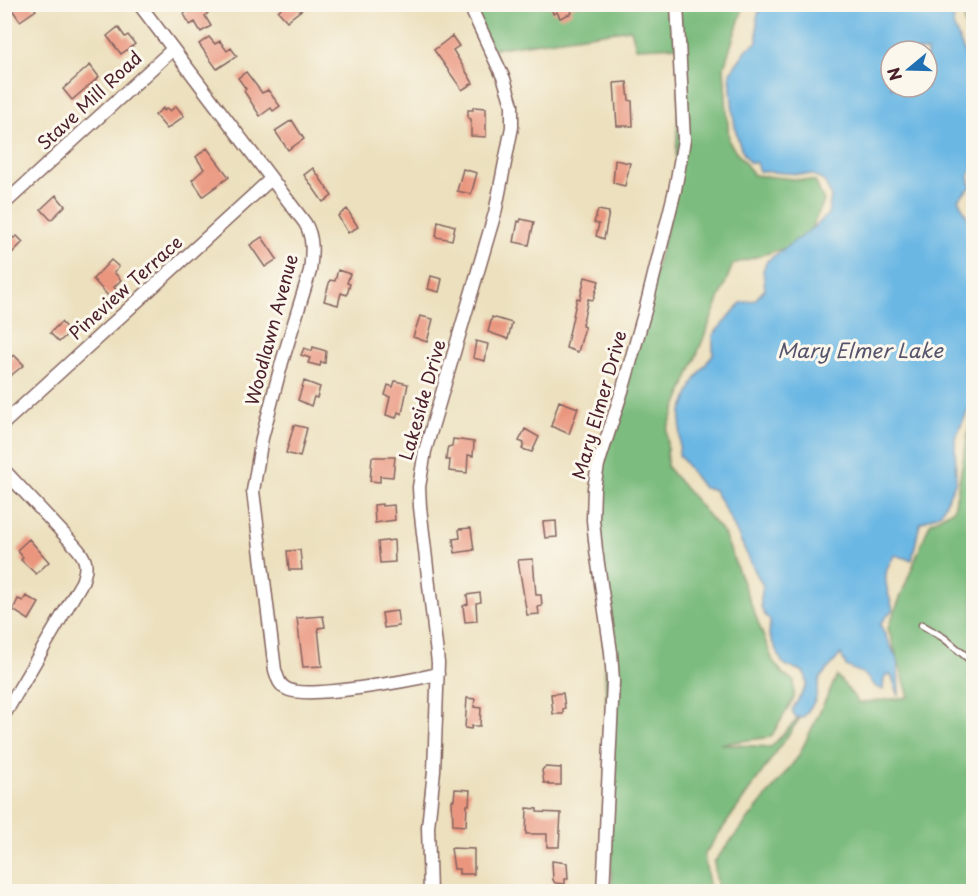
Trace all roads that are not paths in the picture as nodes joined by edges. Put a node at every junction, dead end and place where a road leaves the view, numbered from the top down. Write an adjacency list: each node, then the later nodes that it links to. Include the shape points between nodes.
1 (139, 4): 4 (street, Woodlawn Avenue)
2 (469, 4): 11 (street, Lakeside Drive, via 504,79 513,115 495,213 421,471 420,507)
3 (677, 4): 14 (street, Mary Elmer Drive, via 684,140 646,307 594,488 593,520 613,681)
4 (173, 49): 5 (street, Woodlawn Avenue); 6 (street, Stave Mill Road)
5 (272, 179): 7 (street, Pineview Terrace); 11 (street, Woodlawn Avenue, via 309,229 312,245 310,271 262,438 253,491 279,682 302,694 381,686)
6 (4, 204)
7 (4, 423)
8 (4, 471): 12 (street, via 75,546 86,560 87,570)
9 (922, 626): 10 (lane)
10 (974, 663)
11 (438, 674): 13 (street, Lakeside Drive, via 428,827)
12 (4, 714)
13 (430, 891)
14 (603, 891)

